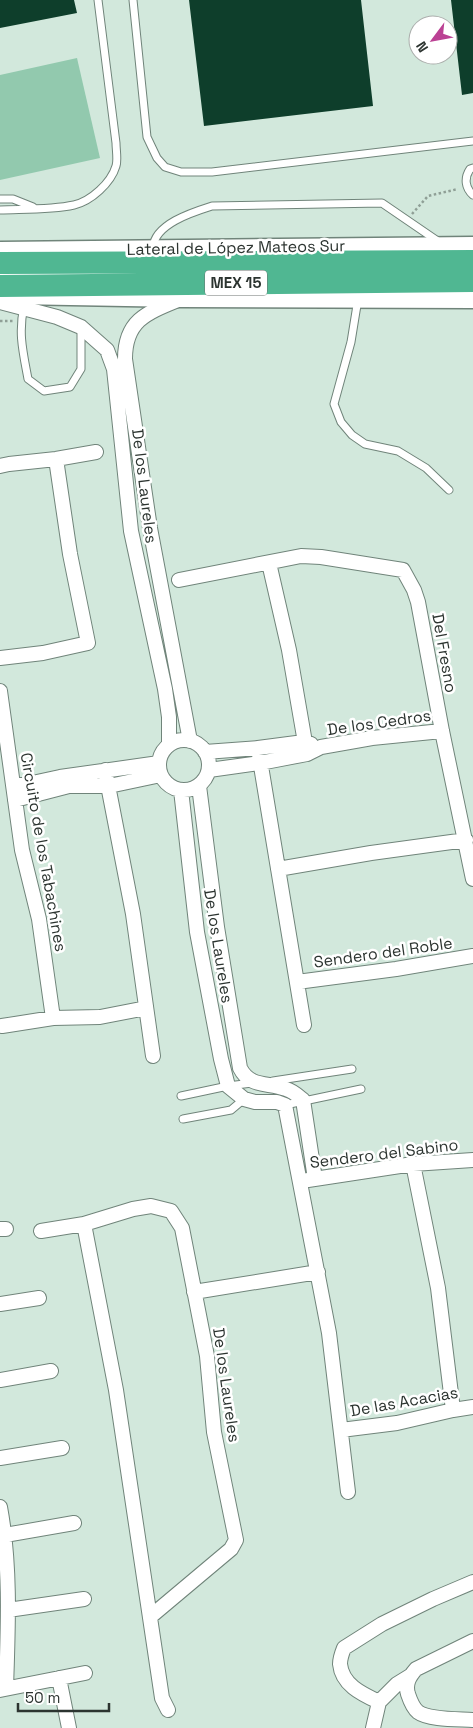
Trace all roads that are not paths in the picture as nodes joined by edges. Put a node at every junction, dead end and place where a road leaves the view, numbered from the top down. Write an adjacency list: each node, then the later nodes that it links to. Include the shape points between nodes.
1 (98, 0): 7 (lane, via 116,166 110,180 100,190 77,205)
2 (133, 0): 3 (lane, via 147,137 156,158 165,167 181,172 212,172)
3 (473, 141)
4 (473, 168): 5 (lane, via 466,175 467,187)
5 (473, 195)
6 (0, 199): 7 (lane, via 14,199)
7 (35, 208): 8 (lane)
8 (0, 210)
9 (473, 245): 10 (street, Lateral de López Mateos Sur)
10 (444, 246): 11 (street, Lateral de López Mateos Sur); 11 (lane, via 382,203 212,206 169,224 155,237)
11 (154, 248): 12 (street, Lateral de López Mateos Sur)
12 (0, 250)
13 (473, 262): 14 (highway, MEX 15)
14 (0, 263)
15 (473, 281): 16 (highway, MEX 15)
16 (0, 286)
17 (0, 296): 22 (street)
18 (181, 299): 19 (street); 22 (street); 24 (street, De los Laureles, via 140,318 131,328)
19 (358, 299): 20 (street); 30 (lane, via 351,342 334,404 341,422 365,444 398,451)
20 (473, 300)
21 (0, 302): 22 (street, De los Laureles)
22 (24, 309): 23 (street, De los Laureles); 23 (lane, via 20,340 28,379 44,391 70,387 81,369)
23 (80, 327): 24 (street, De los Laureles)
24 (118, 361): 25 (street, De los Laureles); 26 (street, De los Laureles, via 114,369)
25 (136, 435): 26 (street); 31 (street, De los Laureles)
26 (121, 437): 32 (street, De los Laureles)
27 (96, 452): 28 (street)
28 (56, 459): 29 (street); 35 (street, via 88,643)
29 (0, 466)
30 (450, 490)
31 (150, 528): 32 (street); 38 (street, De los Laureles)
32 (131, 531): 39 (street, De los Laureles, via 165,688)
33 (269, 563): 34 (street, Del Fresno); 37 (street, Del Fresno, via 301,556 321,557 403,570 418,602); 41 (street, via 289,650)
34 (179, 580)
35 (0, 658)
36 (0, 691): 47 (street, Circuito de los Tabachines)
37 (442, 731): 41 (street, De los Cedros); 52 (street, Del Fresno)
38 (190, 741): 39 (street); 42 (street)
39 (169, 745): 44 (street, via 162,754)
40 (258, 748): 41 (street, De los Cedros); 42 (street, De los Cedros); 43 (street)
41 (305, 748): 43 (street, De los Cedros)
42 (205, 752): 46 (street)
43 (260, 763): 46 (street, De los Cedros); 53 (street)
44 (160, 769): 45 (street); 48 (street); 50 (street, via 167,783)
45 (105, 770): 47 (street); 48 (street)
46 (209, 770): 49 (street)
47 (13, 785): 51 (street, Circuito de los Tabachines)
48 (109, 786): 51 (street, via 69,786); 57 (street, via 133,914)
49 (199, 786): 50 (street); 63 (street, De los Laureles, via 240,1068)
50 (181, 790): 64 (street, De los Laureles, via 197,932)
51 (15, 800): 58 (street, Circuito de los Tabachines, via 22,850 39,918)
52 (466, 840): 53 (street); 54 (street, Del Fresno)
53 (278, 869): 56 (street)
54 (473, 879)
55 (473, 956): 56 (street, Sendero del Roble, via 396,970)
56 (297, 982): 59 (street)
57 (146, 1008): 58 (street, via 100,1017); 61 (street)
58 (53, 1018): 60 (street)
59 (304, 1025)
60 (2, 1026)
61 (153, 1056)
62 (352, 1068): 63 (lane)
63 (254, 1083): 64 (lane); 68 (street, via 285,1088)
64 (228, 1086): 66 (lane); 67 (street)
65 (361, 1089): 68 (lane)
66 (181, 1096)
67 (244, 1099): 69 (street); 70 (lane, via 231,1110)
68 (303, 1100): 69 (lane); 73 (street)
69 (285, 1105): 74 (street)
70 (183, 1119)
71 (473, 1160): 72 (street, Sendero del Sabino)
72 (413, 1164): 73 (street, Sendero del Sabino); 84 (street, via 438,1288)
73 (316, 1179): 74 (street, Sendero del Sabino)
74 (299, 1182): 77 (street)
75 (84, 1224): 76 (street, De los Laureles); 78 (street, De los Laureles, via 152,1206 171,1211 182,1228); 95 (street, via 116,1390)
76 (41, 1231)
77 (318, 1272): 78 (street); 85 (street)
78 (194, 1292): 95 (street, De los Laureles, via 207,1356 214,1432 236,1540 231,1549)
79 (38, 1298): 80 (street)
80 (0, 1304)
81 (51, 1371): 82 (street)
82 (0, 1380)
83 (473, 1408): 84 (street, De las Acacias)
84 (453, 1410): 85 (street, De las Acacias, via 398,1423)
85 (341, 1430): 88 (street)
86 (62, 1448): 87 (street)
87 (0, 1458)
88 (348, 1492)
89 (0, 1507): 91 (street)
90 (74, 1523): 91 (street)
91 (5, 1535): 94 (street)
92 (473, 1582): 101 (street, via 382,1624 344,1648 340,1662 342,1674 355,1691)
93 (84, 1599): 94 (street)
94 (8, 1610): 100 (street)
95 (150, 1617): 102 (street, via 162,1698)
96 (473, 1640): 98 (street, via 416,1669)
97 (85, 1673): 99 (street)
98 (410, 1676): 101 (street); 103 (street, via 406,1688 418,1712 431,1717)
99 (60, 1678): 100 (street); 104 (street)
100 (3, 1689)
101 (379, 1702): 105 (street)
102 (168, 1710)
103 (473, 1720)
104 (69, 1728)
105 (373, 1728)

